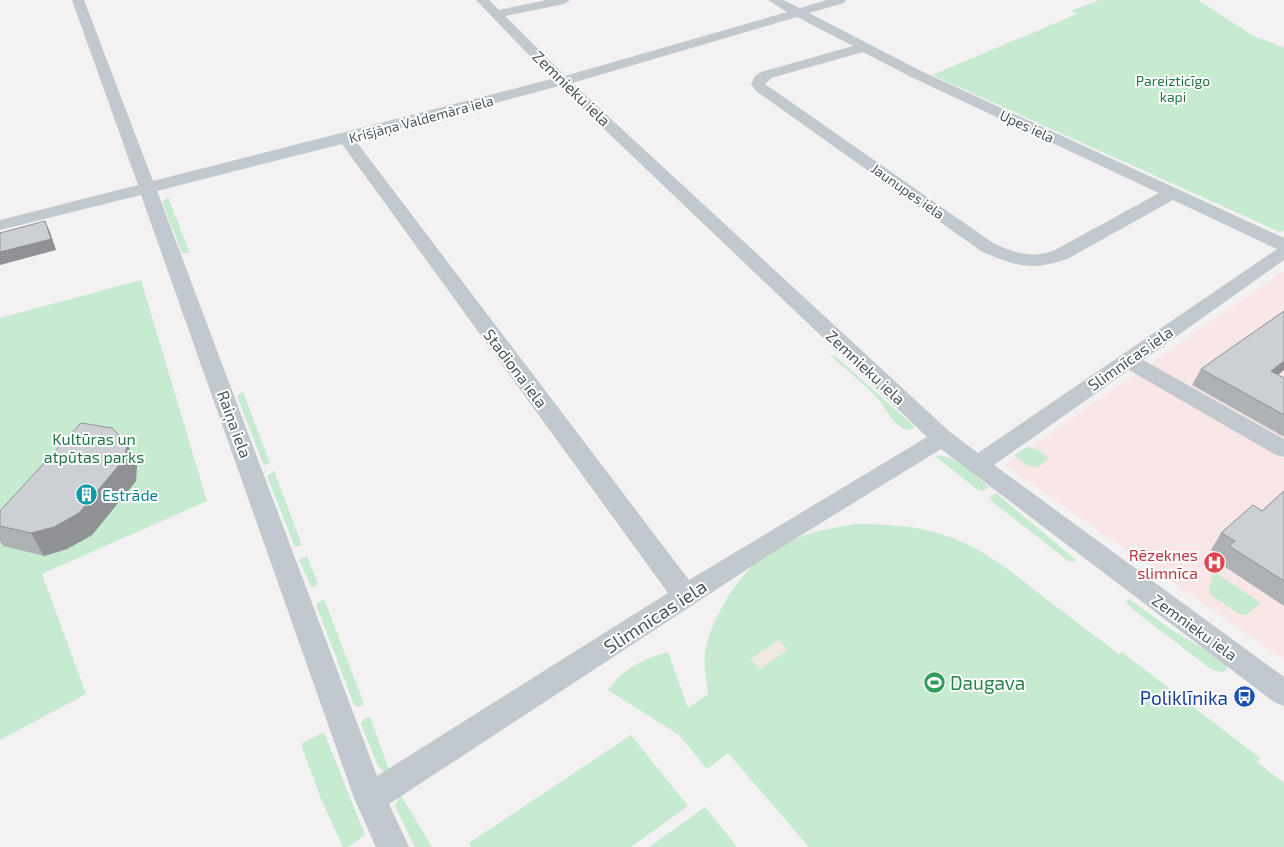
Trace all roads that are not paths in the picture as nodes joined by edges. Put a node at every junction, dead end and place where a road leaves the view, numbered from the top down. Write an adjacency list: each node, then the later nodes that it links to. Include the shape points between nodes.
1 (78, 0): 11 (street, Raiņa iela)
2 (482, 0): 7 (street, Zemnieku iela)
3 (564, 0): 7 (street)
4 (774, 0): 6 (street, Upes iela)
5 (840, 0): 6 (street, Krišjāņa Valdemāra iela)
6 (799, 13): 8 (street, Upes iela); 9 (street, Krišjāņa Valdemāra iela)
7 (497, 14): 9 (street, Zemnieku iela)
8 (866, 47): 12 (street, Upes iela, via 916,74); 12 (street, Jaunupes iela, via 766,75 758,84 987,247 1011,258 1044,261)
9 (562, 81): 10 (street, Krišjāņa Valdemāra iela); 17 (street, Zemnieku iela)
10 (346, 139): 11 (street, Krišjāņa Valdemāra iela); 20 (street, Stadiona iela)
11 (149, 188): 13 (street, Krišjāņa Valdemāra iela); 22 (street, Raiņa iela)
12 (1172, 194): 14 (street, Upes iela)
13 (0, 225)
14 (1284, 245)
15 (1284, 252): 16 (street, Slimnīcas iela)
16 (1128, 360): 18 (street); 19 (street, Slimnīcas iela)
17 (942, 438): 19 (street, Zemnieku iela); 20 (street, Slimnīcas iela)
18 (1284, 449)
19 (977, 465): 21 (street, Zemnieku iela)
20 (687, 596): 22 (street, Slimnīcas iela)
21 (1284, 692)
22 (370, 798): 23 (street, Raiņa iela)
23 (393, 847)

